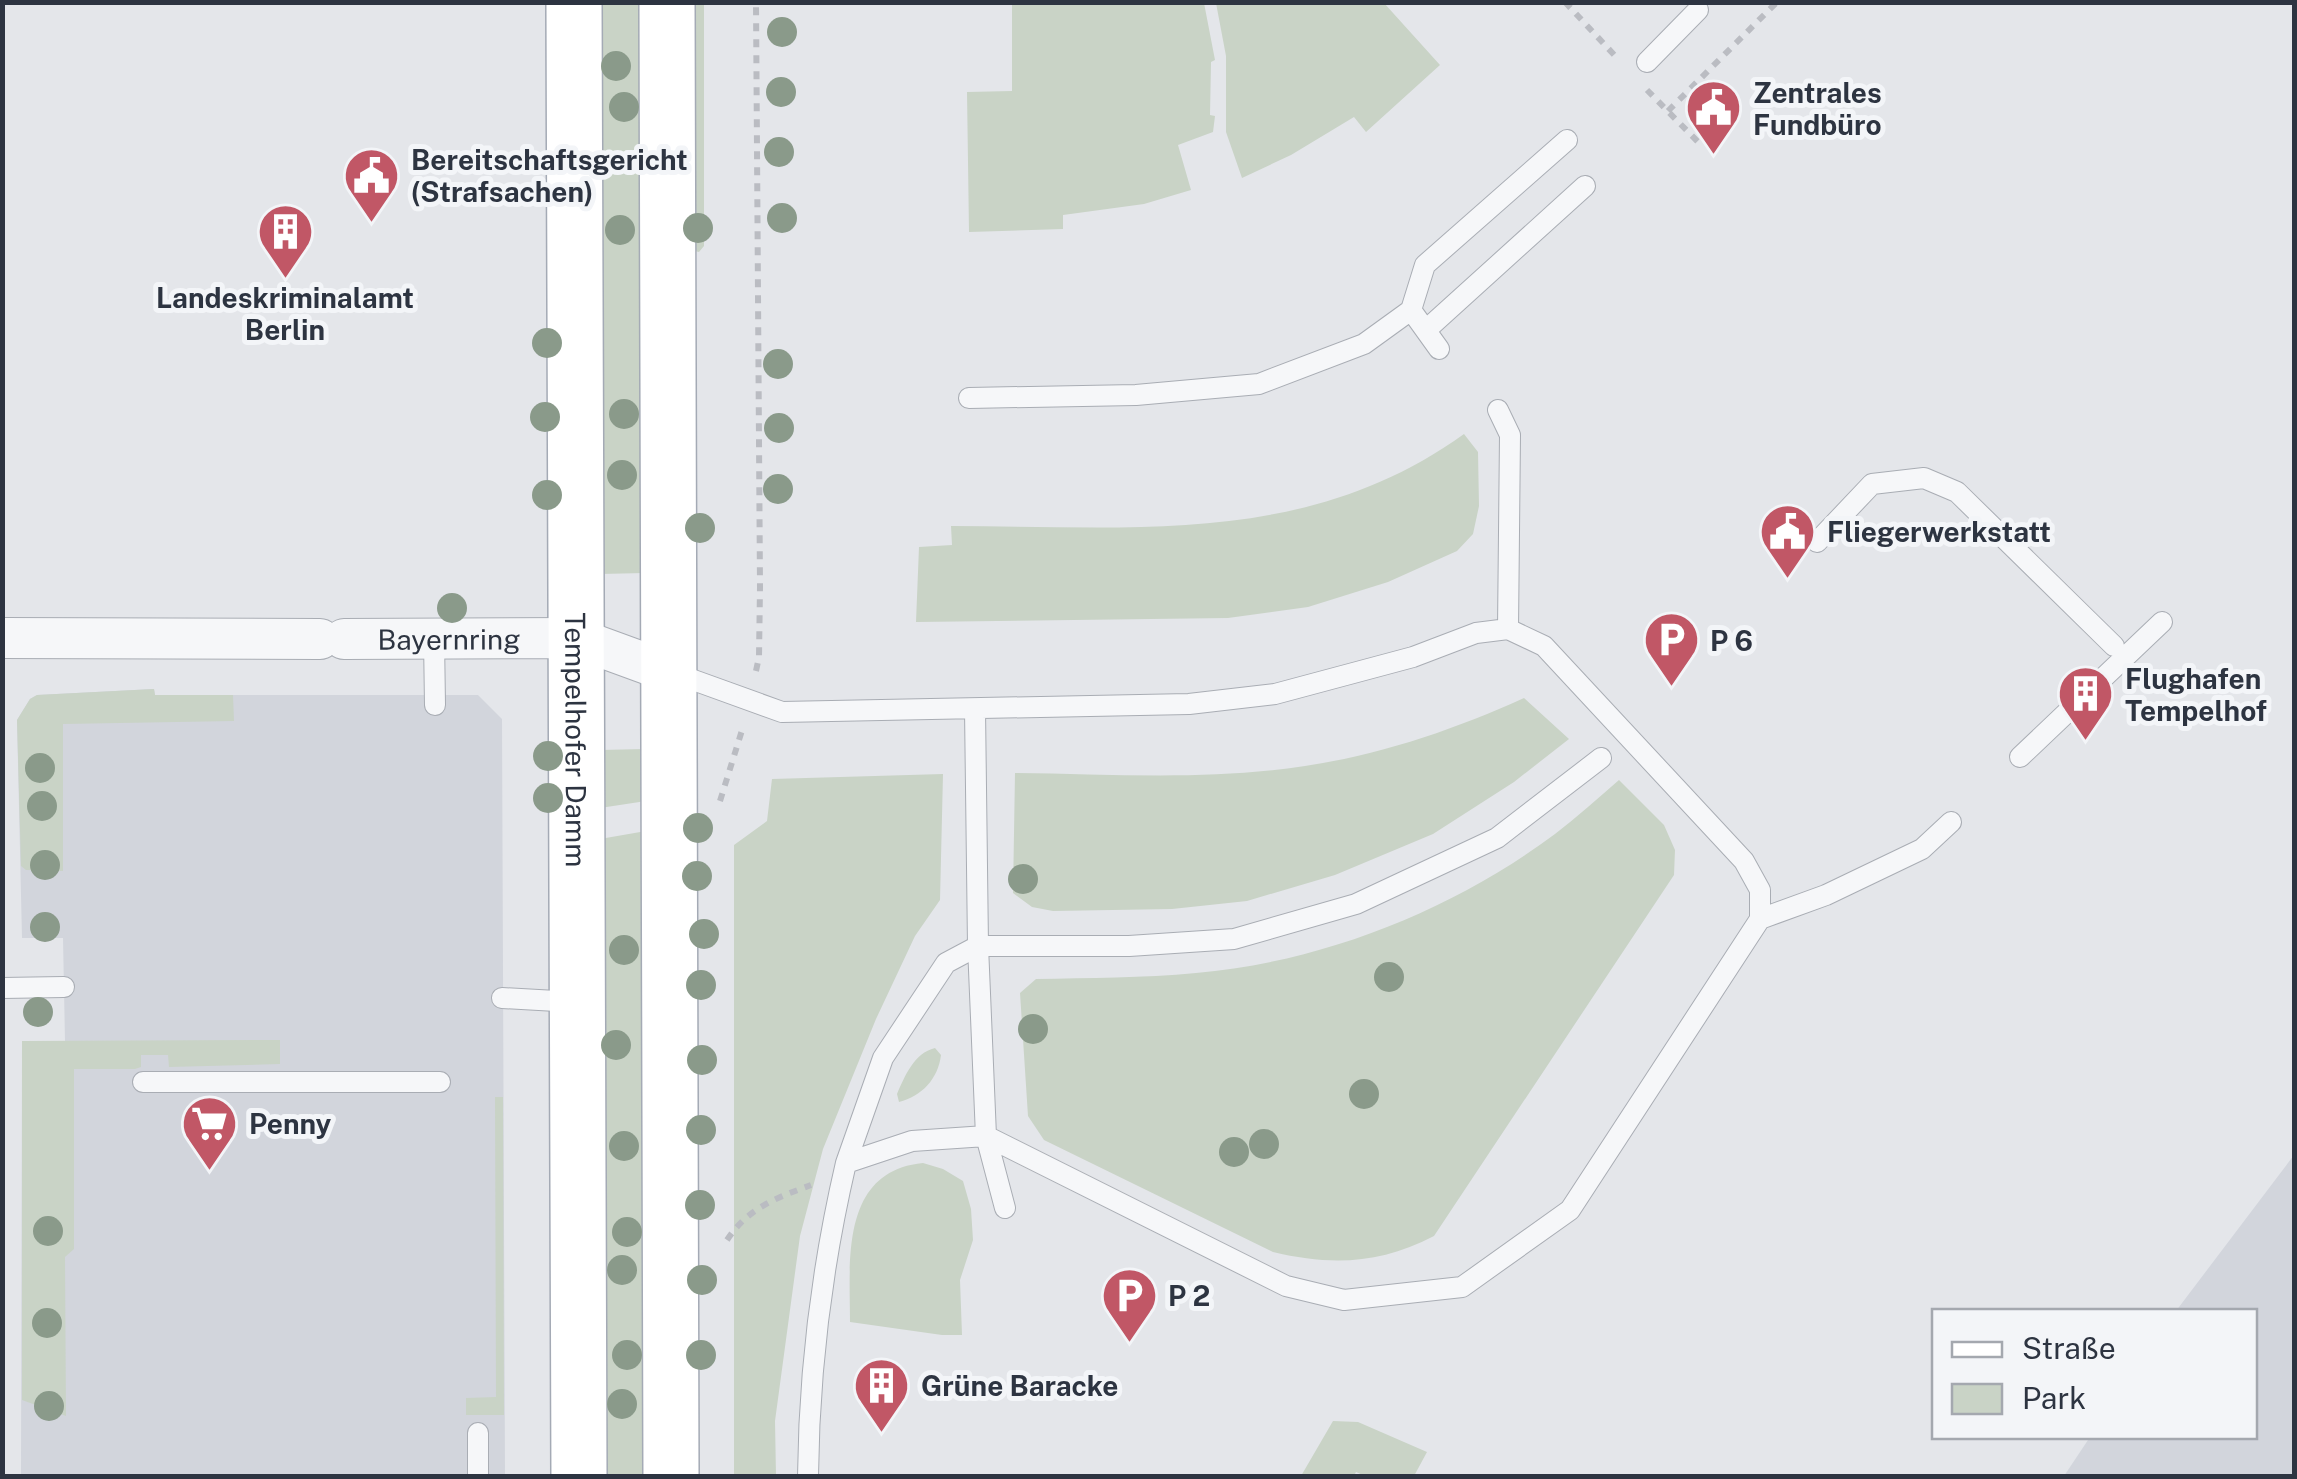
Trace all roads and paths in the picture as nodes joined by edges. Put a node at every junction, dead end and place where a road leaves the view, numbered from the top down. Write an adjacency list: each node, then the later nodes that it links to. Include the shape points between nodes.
1 (574, 2): 19 (main road, Tempelhofer Damm)
2 (667, 2): 23 (main road)
3 (756, 2): 21 (path)
4 (1777, 2): 7 (path)
5 (1697, 5): 6 (lane)
6 (1648, 62)
7 (1668, 111)
8 (1566, 140): 10 (lane, via 1425,265)
9 (1585, 186): 11 (lane)
10 (1411, 310): 11 (lane); 13 (lane, via 1364,344 1259,384 1136,395)
11 (1426, 330): 12 (lane)
12 (1439, 349)
13 (968, 398)
14 (1498, 410): 17 (lane, via 1510,435)
15 (1817, 542): 22 (lane, via 1872,484 1924,478 1957,492)
16 (2162, 622): 26 (lane)
17 (1508, 630): 25 (lane, via 1275,694 1189,704); 29 (lane, via 1544,646 1744,861 1760,890)
18 (2, 638): 20 (street, Bayernring)
19 (576, 638): 20 (street, Bayernring); 23 (street, Bayernring); 34 (main road, Tempelhofer Damm)
20 (434, 639): 24 (lane)
21 (760, 640)
22 (2114, 646)
23 (669, 672): 25 (lane, via 782,712); 44 (main road)
24 (436, 705)
25 (975, 709): 30 (lane)
26 (2020, 756)
27 (1601, 758): 30 (lane, via 1497,838 1356,904 1234,939)
28 (1951, 822): 29 (lane, via 1922,849)
29 (1760, 919): 37 (lane, via 1570,1210 1462,1286 1344,1300 1286,1286)
30 (978, 946): 37 (lane); 38 (lane, via 946,963 884,1058)
31 (64, 987): 32 (lane)
32 (2, 988)
33 (502, 998): 34 (lane)
34 (577, 1003): 43 (main road, Tempelhofer Damm)
35 (144, 1082): 36 (lane)
36 (440, 1082)
37 (986, 1136): 38 (lane, via 912,1140); 39 (lane)
38 (846, 1163): 40 (path, via 760,1205); 45 (lane, via 817,1327)
39 (1005, 1208)
40 (727, 1240)
41 (478, 1433): 42 (lane)
42 (478, 1476)
43 (578, 1476)
44 (670, 1476)
45 (808, 1476)

